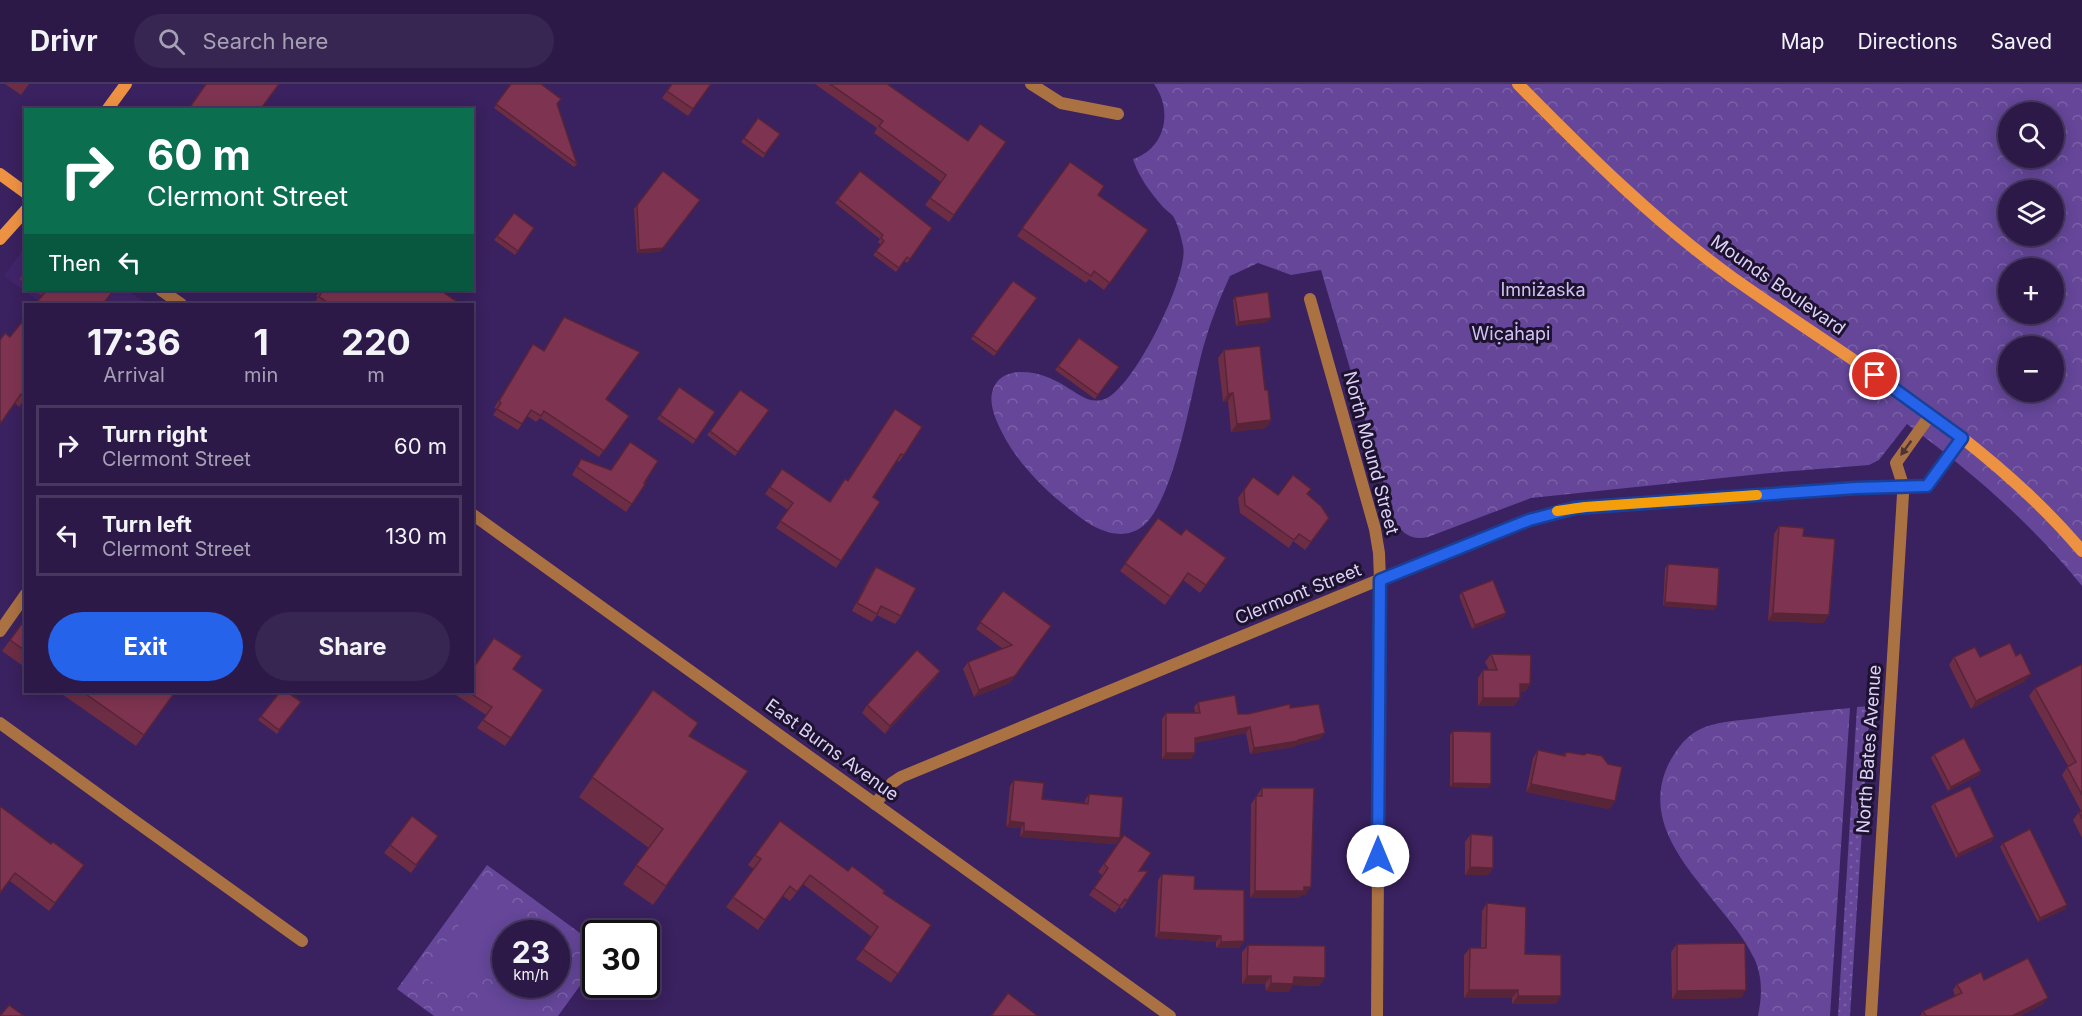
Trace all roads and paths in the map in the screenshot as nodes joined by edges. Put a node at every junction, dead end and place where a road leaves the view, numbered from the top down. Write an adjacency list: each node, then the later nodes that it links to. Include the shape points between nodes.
1 (126, 84): 4 (street)
2 (1031, 84): 5 (street, via 1061,103)
3 (1518, 84): 13 (street, Mounds Boulevard, via 1609,175 1679,236)
4 (109, 108)
5 (1118, 114)
6 (0, 174): 7 (street)
7 (24, 192)
8 (24, 212): 9 (street)
9 (0, 239)
10 (162, 291): 12 (street)
11 (1310, 299): 18 (street, North Mound Street, via 1375,529)
12 (180, 303)
13 (1930, 414): 14 (street, Mounds Boulevard); 15 (street, one-way to 15, via 1896,463)
14 (1962, 438): 15 (street, Clermont Street, via 1927,486); 17 (street, Mounds Boulevard, via 2021,487)
15 (1903, 485): 18 (street, Clermont Street, via 1568,509 1529,520); 26 (street, North Bates Avenue)
16 (474, 515): 22 (street, East Burns Avenue)
17 (2082, 551)
18 (1380, 580): 22 (street, Clermont Street, via 901,777); 25 (street, North Mound Street)
19 (24, 597): 20 (street)
20 (0, 631)
21 (0, 723): 23 (street)
22 (875, 804): 24 (street, East Burns Avenue)
23 (302, 941)
24 (1170, 1016)
25 (1377, 1016)
26 (1870, 1016)

